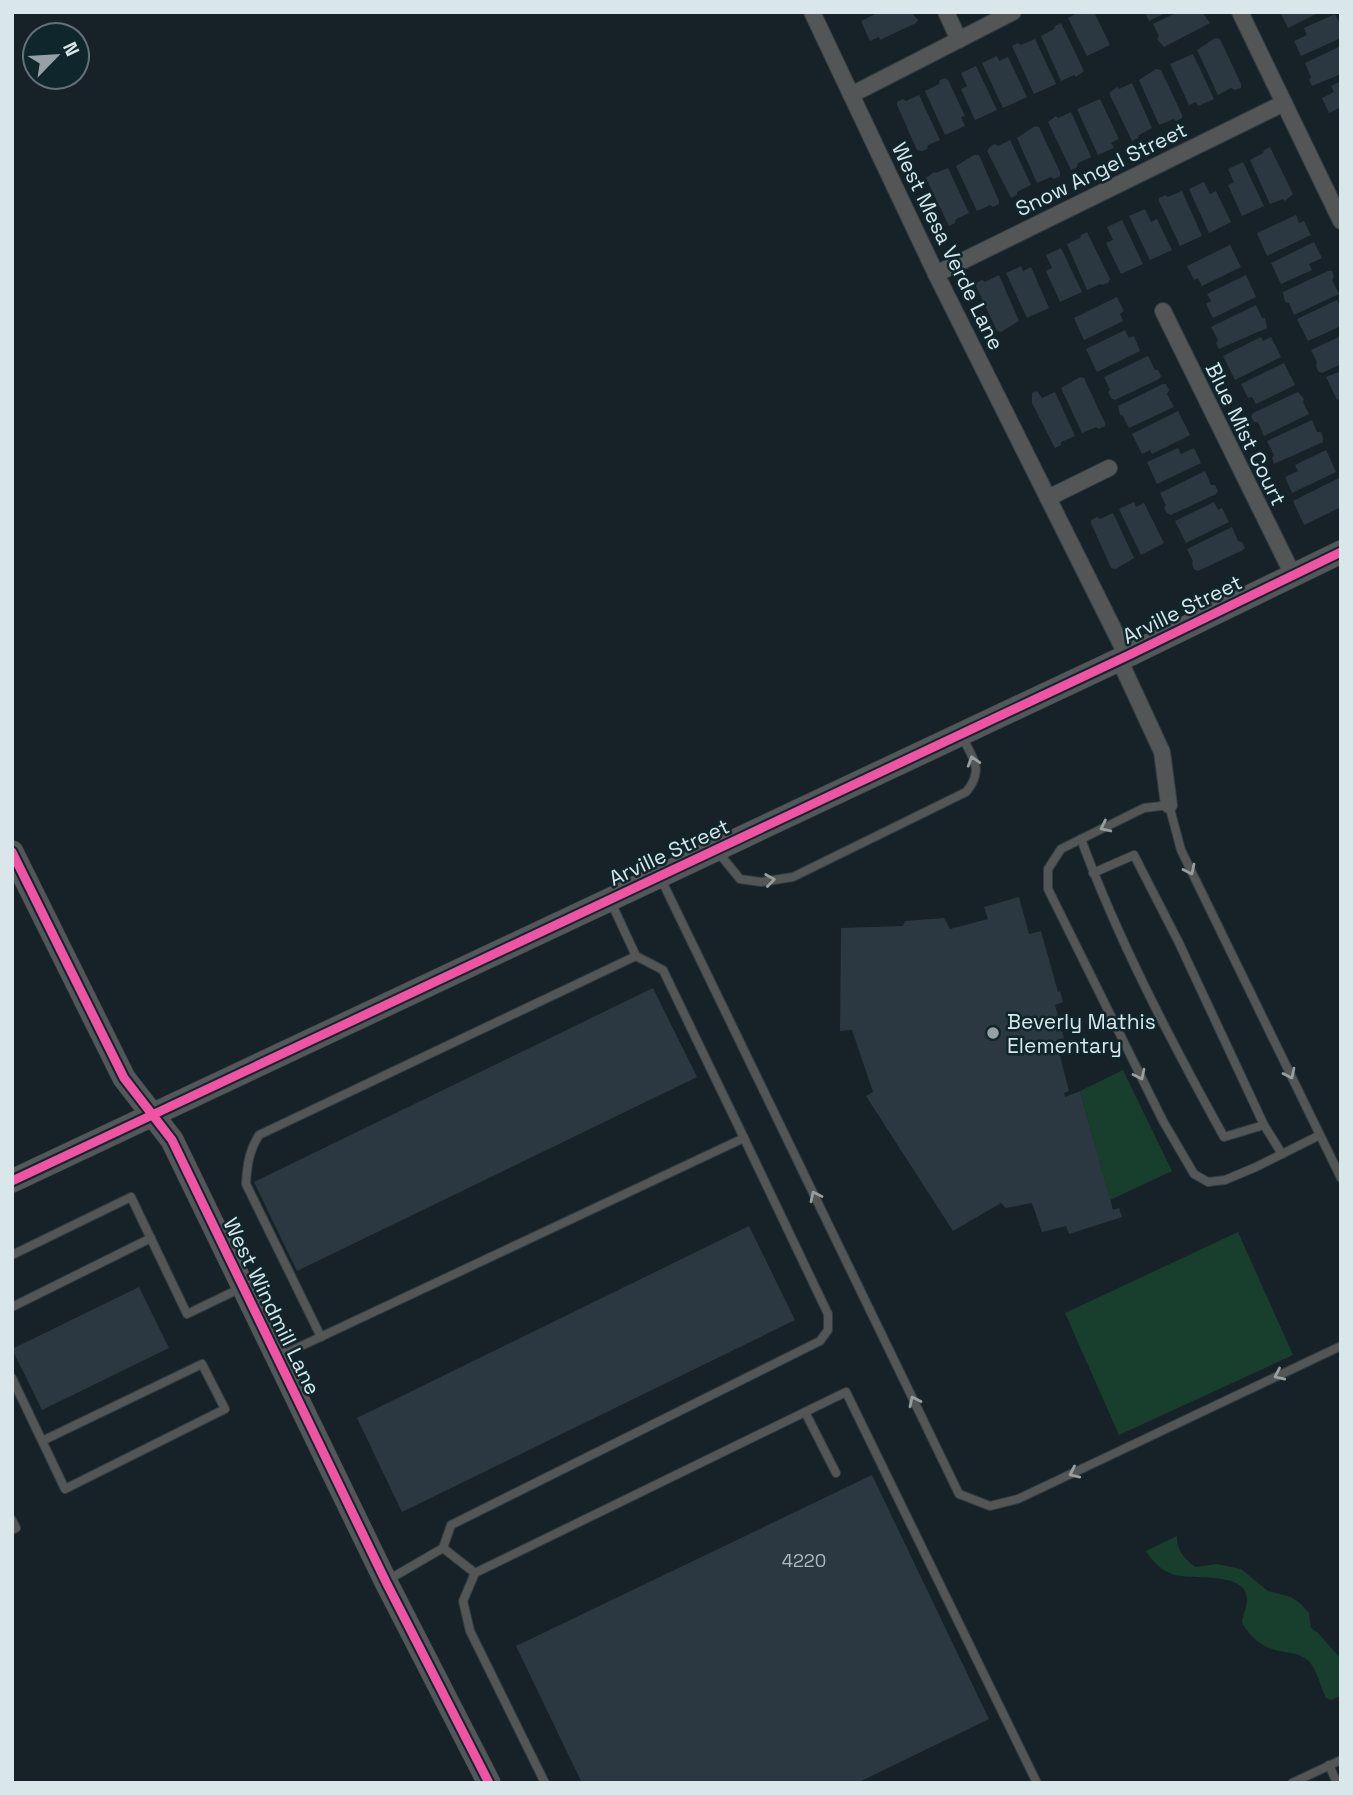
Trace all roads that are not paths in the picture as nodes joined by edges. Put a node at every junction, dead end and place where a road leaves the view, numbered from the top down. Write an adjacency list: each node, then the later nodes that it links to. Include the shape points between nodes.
1 (811, 12): 6 (street, West Mesa Verde Lane)
2 (946, 12): 5 (street)
3 (1013, 12): 5 (street)
4 (1240, 12): 7 (street)
5 (959, 40): 6 (street)
6 (851, 95): 9 (street, West Mesa Verde Lane)
7 (1284, 103): 8 (street); 9 (street, Snow Angel Street)
8 (1341, 221)
9 (936, 274): 12 (street, West Mesa Verde Lane)
10 (1163, 311): 14 (street, Blue Mist Court)
11 (1109, 468): 12 (street)
12 (1048, 498): 15 (street, West Mesa Verde Lane)
13 (1341, 552): 14 (street, Arville Street)
14 (1293, 575): 15 (street, Arville Street)
15 (1123, 657): 16 (street, Arville Street); 17 (street, West Mesa Verde Lane, via 1162,752)
16 (961, 734): 19 (street, Arville Street); 19 (lane, one-way to 16, via 740,879 761,883 793,877 966,792 976,781 977,766)
17 (1169, 805): 18 (lane, one-way to 18, via 1144,808); 27 (lane, one-way to 27, via 1181,850)
18 (1081, 839): 21 (lane); 29 (lane, one-way to 29, via 1061,849 1048,869 1048,889 1194,1174 1208,1182 1225,1180)
19 (716, 849): 22 (street, Arville Street)
20 (12, 852): 25 (street, West Windmill Lane, via 124,1077)
21 (1093, 873): 26 (lane, via 1175,1049 1224,1137); 26 (lane, via 1134,855)
22 (659, 876): 23 (street, Arville Street); 37 (lane, one-way to 22, via 1018,1499 990,1506 959,1494)
23 (610, 899): 24 (lane); 25 (street, Arville Street)
24 (636, 956): 28 (lane, via 663,970); 36 (lane, via 260,1135 252,1145 246,1184)
25 (152, 1115): 31 (street, Arville Street); 34 (street, West Windmill Lane, via 172,1140)
26 (1264, 1125): 29 (lane)
27 (1320, 1135): 29 (lane); 30 (lane)
28 (744, 1138): 36 (lane); 45 (lane, via 828,1314 828,1330 820,1341 451,1525)
29 (1282, 1154)
30 (1341, 1178)
31 (12, 1181)
32 (151, 1238): 33 (lane, via 131,1197); 34 (lane, via 187,1314); 35 (lane)
33 (12, 1255)
34 (243, 1287): 38 (street, West Windmill Lane)
35 (12, 1307)
36 (321, 1337): 38 (lane)
37 (1341, 1346)
38 (277, 1357): 47 (street, West Windmill Lane)
39 (12, 1378): 41 (lane)
40 (805, 1412): 42 (lane); 46 (lane); 52 (lane, via 846,1392)
41 (42, 1441): 41 (lane, via 65,1489 225,1409 202,1364)
42 (836, 1473)
43 (12, 1520): 44 (lane, via 16,1528)
44 (12, 1530)
45 (443, 1548): 46 (lane); 47 (lane)
46 (475, 1573): 51 (lane, via 463,1601 470,1631)
47 (386, 1582): 50 (street, West Windmill Lane)
48 (1341, 1760): 49 (lane)
49 (1329, 1765): 53 (lane); 54 (lane)
50 (489, 1783)
51 (545, 1783)
52 (1037, 1783)
53 (1292, 1783)
54 (1337, 1783)

